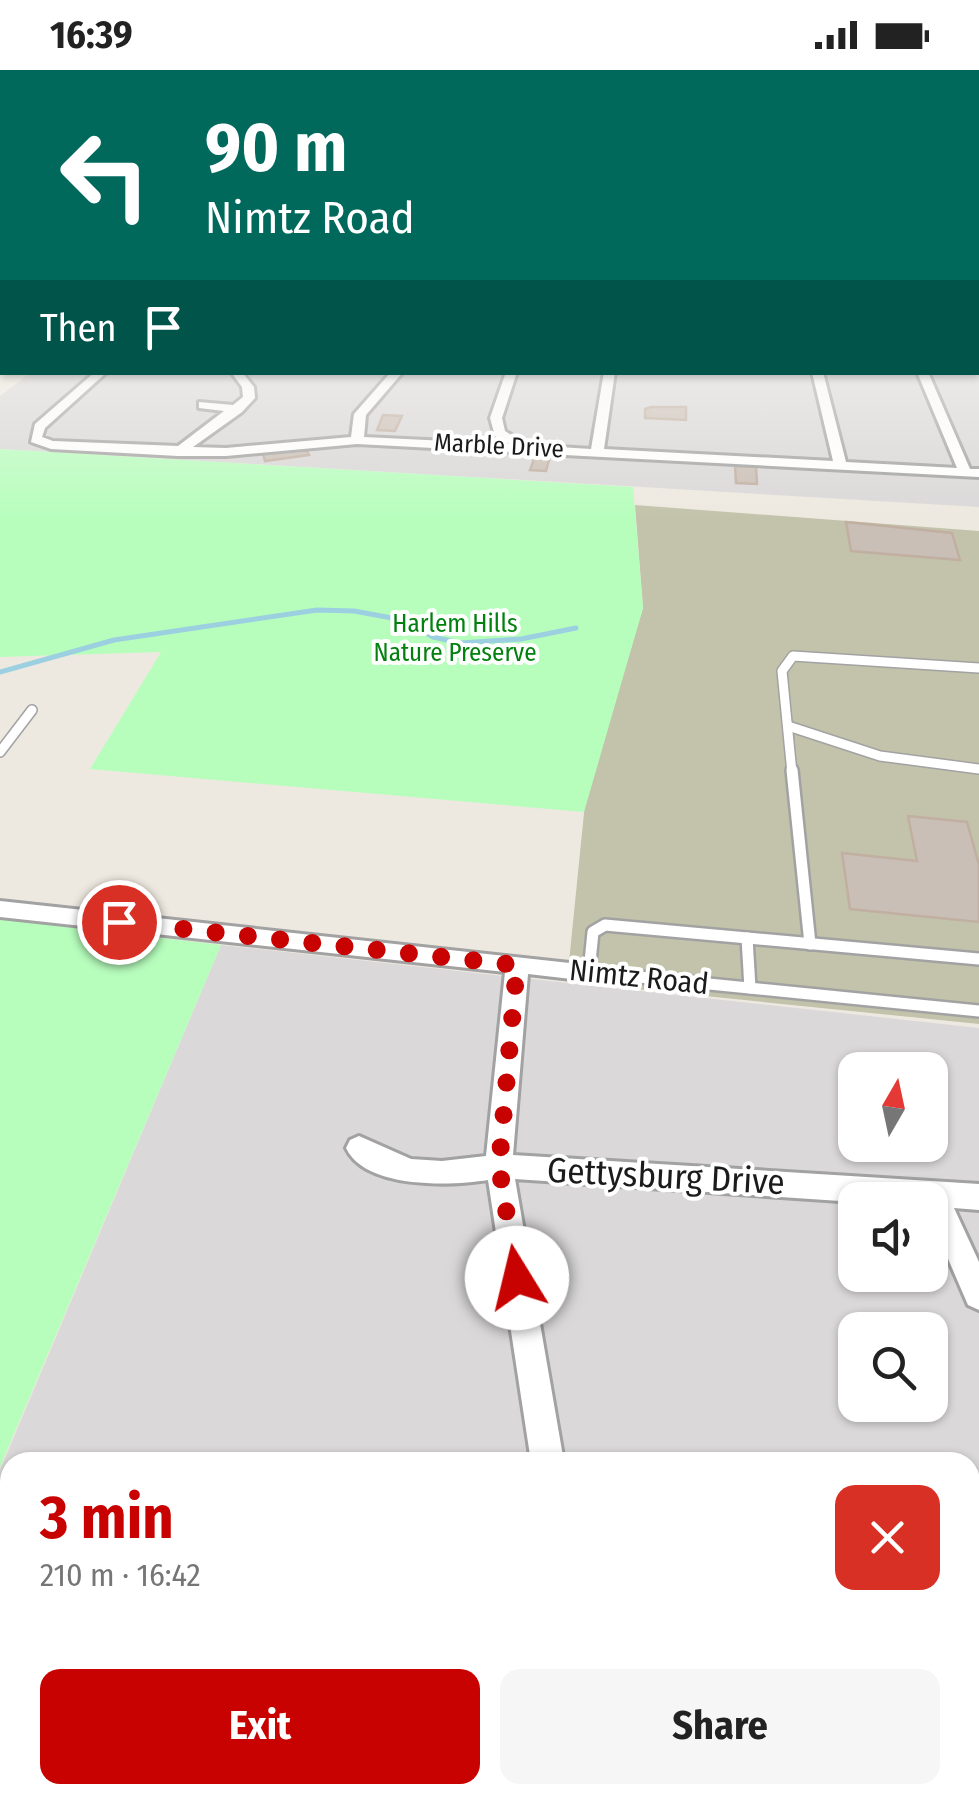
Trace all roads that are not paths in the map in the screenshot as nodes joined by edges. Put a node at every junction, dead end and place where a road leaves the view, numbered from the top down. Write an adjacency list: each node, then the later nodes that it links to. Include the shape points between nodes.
1 (99, 375): 13 (street, Marble Drive, via 39,427 36,439)
2 (238, 375): 9 (street, via 250,398)
3 (395, 375): 10 (street, via 360,414)
4 (511, 375): 11 (street, via 496,418 499,434)
5 (610, 375): 12 (street)
6 (819, 375): 14 (street)
7 (924, 375): 15 (street)
8 (203, 404): 9 (street)
9 (238, 410): 13 (street)
10 (358, 440): 11 (street, Marble Drive); 13 (street, Marble Drive)
11 (522, 447): 12 (street, Marble Drive)
12 (597, 450): 14 (street, Marble Drive)
13 (178, 452)
14 (840, 465): 15 (street, Marble Drive)
15 (972, 472)
16 (979, 668): 18 (lane, via 793,656 782,671)
17 (32, 710): 19 (lane)
18 (788, 726): 20 (lane, via 880,756); 23 (lane)
19 (0, 752)
20 (979, 769)
21 (0, 909): 25 (street, Nimtz Road)
22 (747, 938): 23 (lane); 26 (lane, via 605,924 593,932); 27 (lane)
23 (810, 944): 24 (lane)
24 (979, 959)
25 (517, 965): 26 (street, Nimtz Road); 30 (street)
26 (589, 972): 27 (lane, Nimtz Road)
27 (750, 988): 28 (lane, Nimtz Road)
28 (979, 1011)
29 (359, 1148): 30 (street, Gettysburg Drive, via 411,1174)
30 (499, 1166): 31 (street, Gettysburg Drive); 36 (street)
31 (838, 1186)
32 (948, 1194): 33 (street, Gettysburg Drive)
33 (979, 1198)
34 (948, 1226): 35 (street)
35 (979, 1295)
36 (545, 1452)

